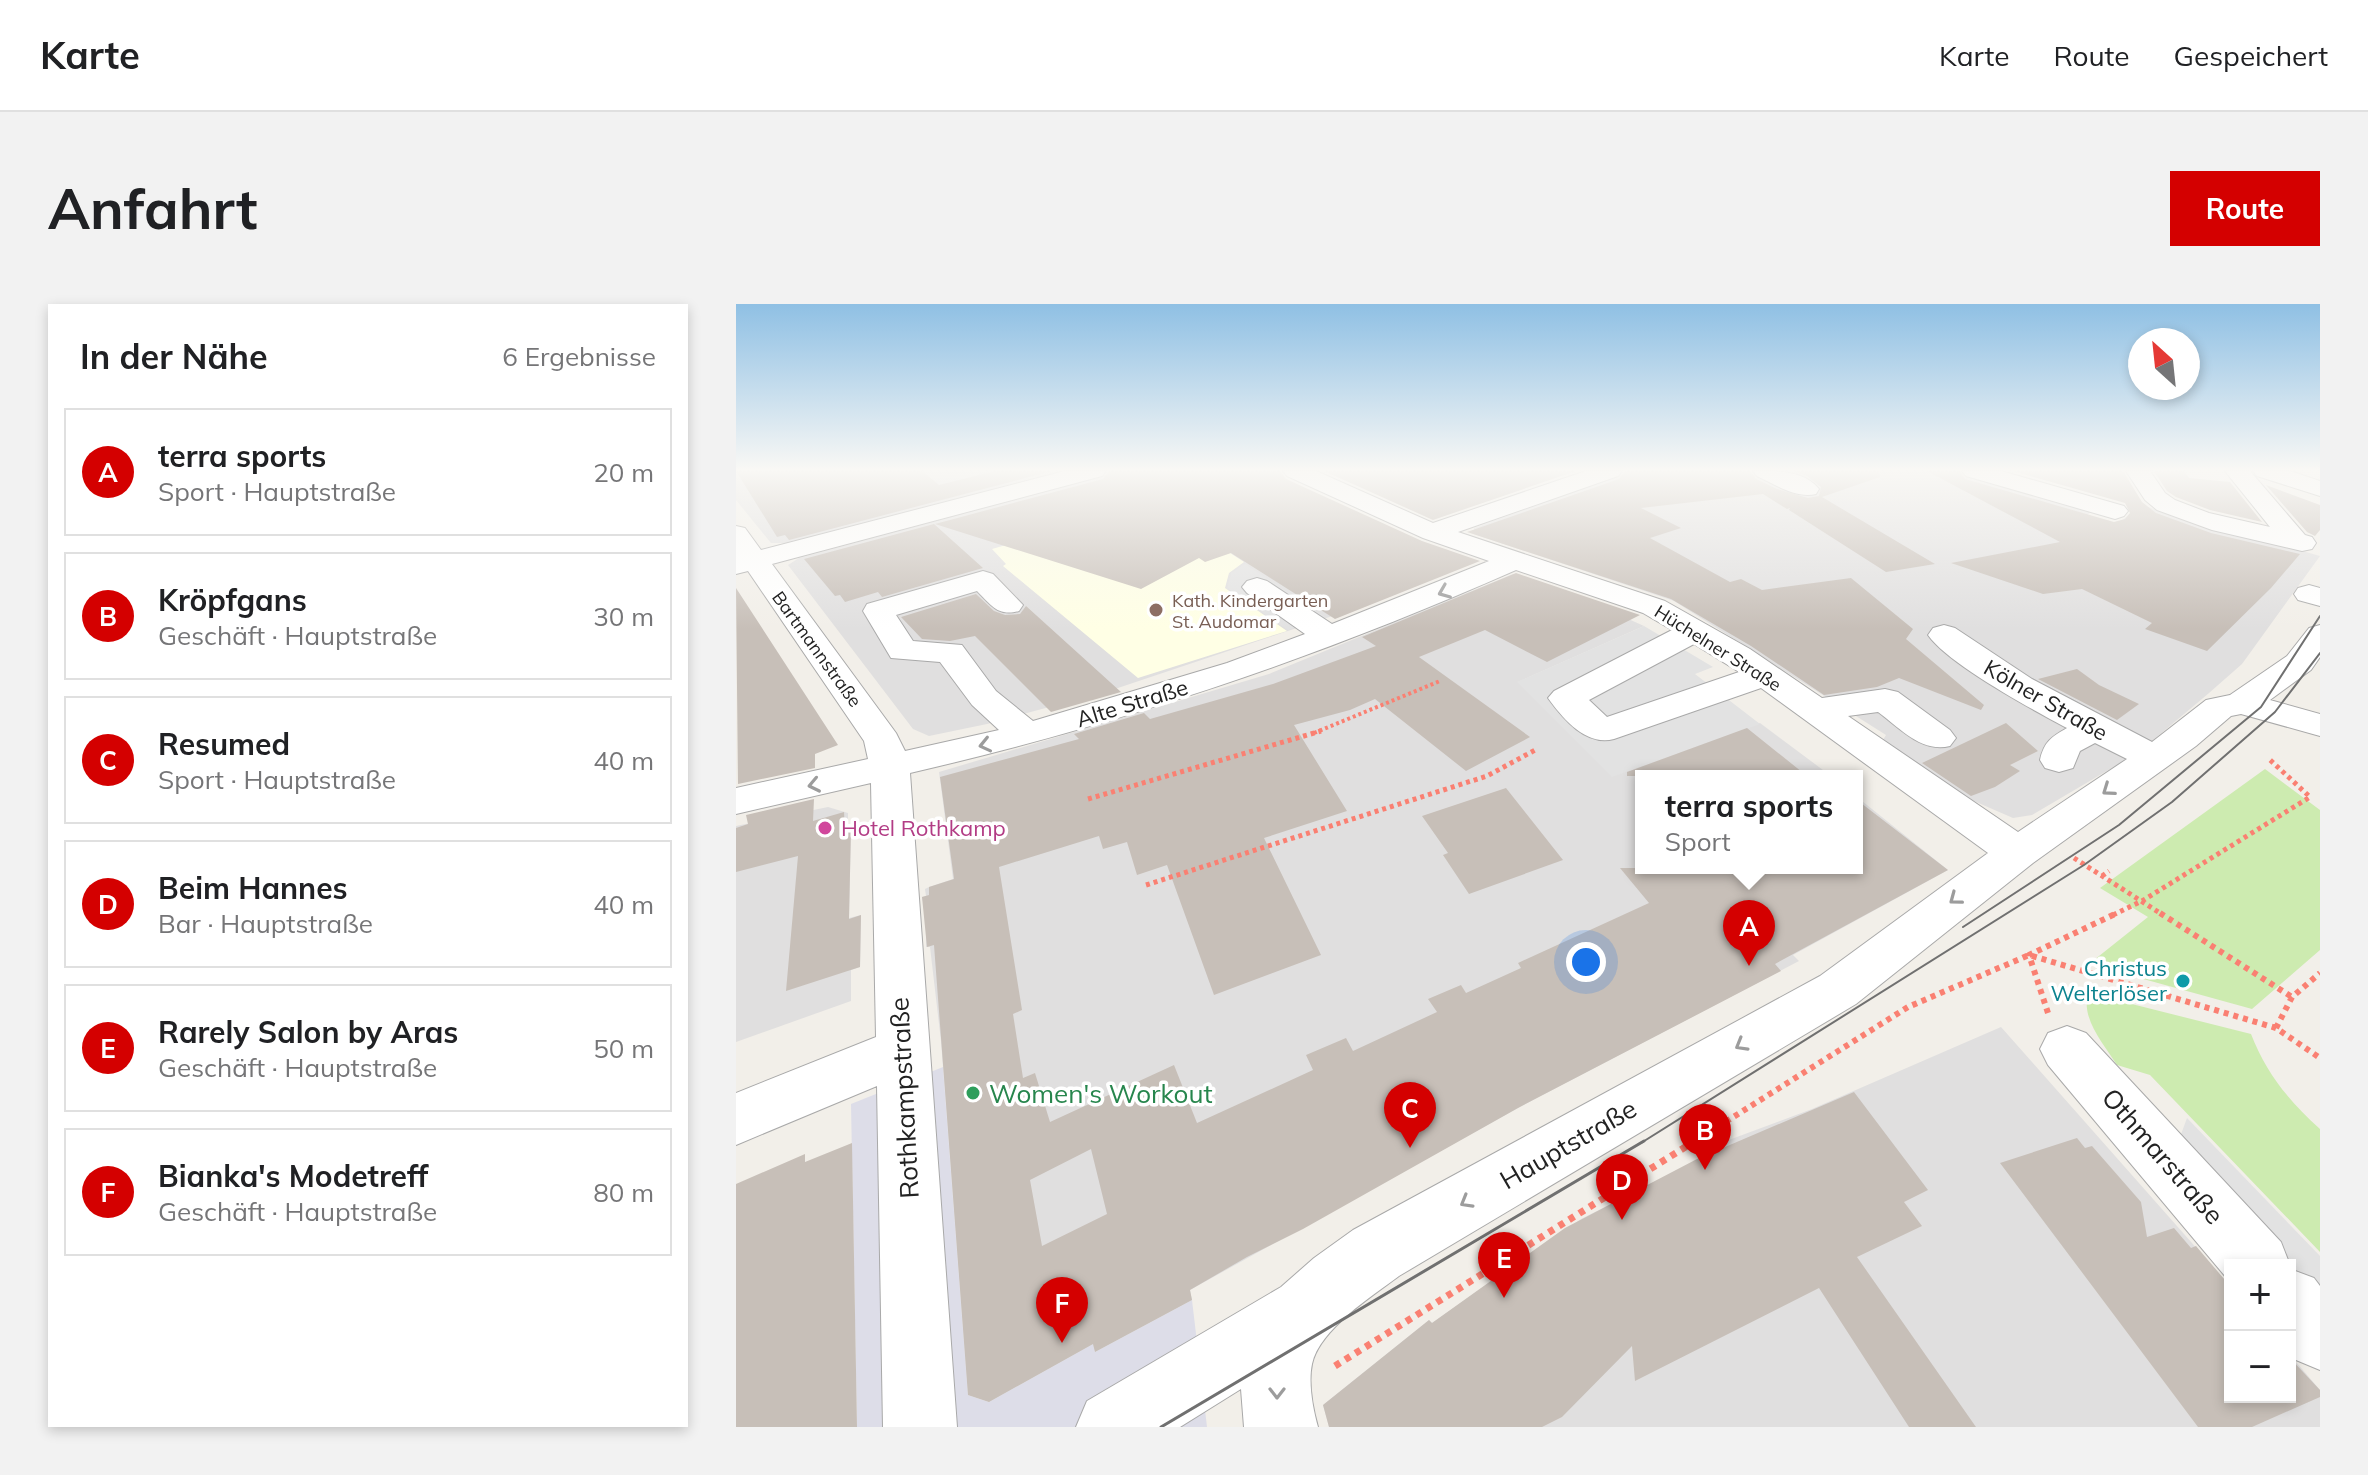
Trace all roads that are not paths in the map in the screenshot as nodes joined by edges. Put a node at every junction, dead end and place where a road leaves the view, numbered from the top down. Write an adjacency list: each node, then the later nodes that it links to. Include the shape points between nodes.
1 (868, 523): 8 (street)
2 (1413, 523): 6 (street, Hüchelner Straße)
3 (1457, 523): 6 (street)
4 (2222, 523): 7 (street)
5 (2286, 523): 7 (street)
6 (1432, 532): 9 (street, Hüchelner Straße)
7 (2308, 545)
8 (741, 553): 25 (street, Bartmannstraße, via 883,741)
9 (1515, 560): 12 (street, Hüchelner Straße, via 1654,607); 15 (street, Alte Straße, one-way to 15)
10 (1257, 587): 15 (street)
11 (1008, 605): 21 (street, via 983,580 878,611 903,651 950,652 984,698)
12 (1695, 631): 16 (street, Hüchelner Straße); 16 (street, via 1566,698 1601,731)
13 (1944, 635): 20 (street, Kölner Straße, via 2001,678)
14 (2320, 635): 17 (street, via 2299,663)
15 (1328, 636): 21 (street, Alte Straße, via 1239,670)
16 (1765, 675): 18 (street, Hüchelner Straße)
17 (2242, 703): 19 (street); 23 (street, via 2219,708)
18 (1814, 710): 22 (street, via 1885,700); 27 (street, Hüchelner Straße)
19 (2320, 725)
20 (2094, 728): 23 (street, Kölner Straße); 24 (street, via 2062,746)
21 (1027, 735): 25 (street, Alte Straße, one-way to 25)
22 (1937, 738)
23 (2154, 758): 27 (street, one-way to 27)
24 (2059, 760)
25 (890, 768): 26 (street, Alte Straße, one-way to 26); 29 (street, Rothkampstraße)
26 (736, 801)
27 (2029, 845): 33 (street, Hauptstraße, one-way to 33, via 1838,990 1376,1253)
28 (2067, 1049): 31 (street, Othmarstraße)
29 (901, 1051): 30 (street); 35 (street, Rothkampstraße)
30 (736, 1119)
31 (2253, 1259)
32 (2296, 1309): 34 (street)
33 (1305, 1311): 36 (street, Hauptstraße); 37 (street, one-way to 37, via 1277,1358)
34 (2320, 1336)
35 (920, 1427)
36 (1113, 1427)
37 (1281, 1427)

